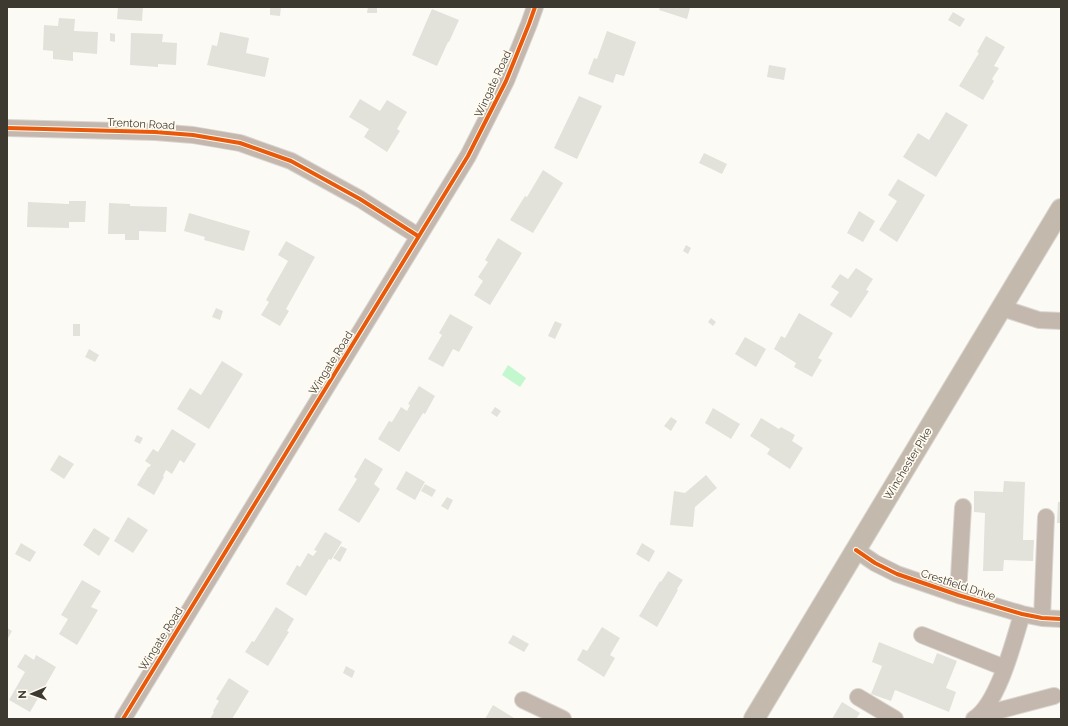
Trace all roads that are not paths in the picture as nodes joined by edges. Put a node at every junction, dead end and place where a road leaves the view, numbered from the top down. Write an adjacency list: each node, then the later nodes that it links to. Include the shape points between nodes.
1 (535, 7): 4 (street, Wingate Road, via 506,81 468,156)
2 (7, 128): 4 (street, Trenton Road, via 155,132 240,143 291,161 360,199)
3 (1061, 209): 5 (main road, Winchester Pike)
4 (418, 236): 20 (street, Wingate Road)
5 (1002, 308): 6 (street, via 1039,320); 9 (main road, Winchester Pike)
6 (1061, 321)
7 (963, 506): 10 (street)
8 (1046, 517): 12 (street)
9 (856, 550): 10 (street, Crestfield Drive, via 897,574); 22 (main road, Winchester Pike)
10 (958, 595): 11 (street, Crestfield Drive)
11 (1022, 614): 12 (street, Crestfield Drive); 15 (street)
12 (1042, 618): 13 (street, Crestfield Drive)
13 (1061, 619)
14 (922, 635): 15 (street)
15 (1005, 668): 19 (street, via 993,694)
16 (1054, 696): 19 (street)
17 (858, 697): 23 (street)
18 (523, 700): 21 (street)
19 (977, 718)
20 (123, 719)
21 (563, 719)
22 (754, 719)
23 (895, 719)

